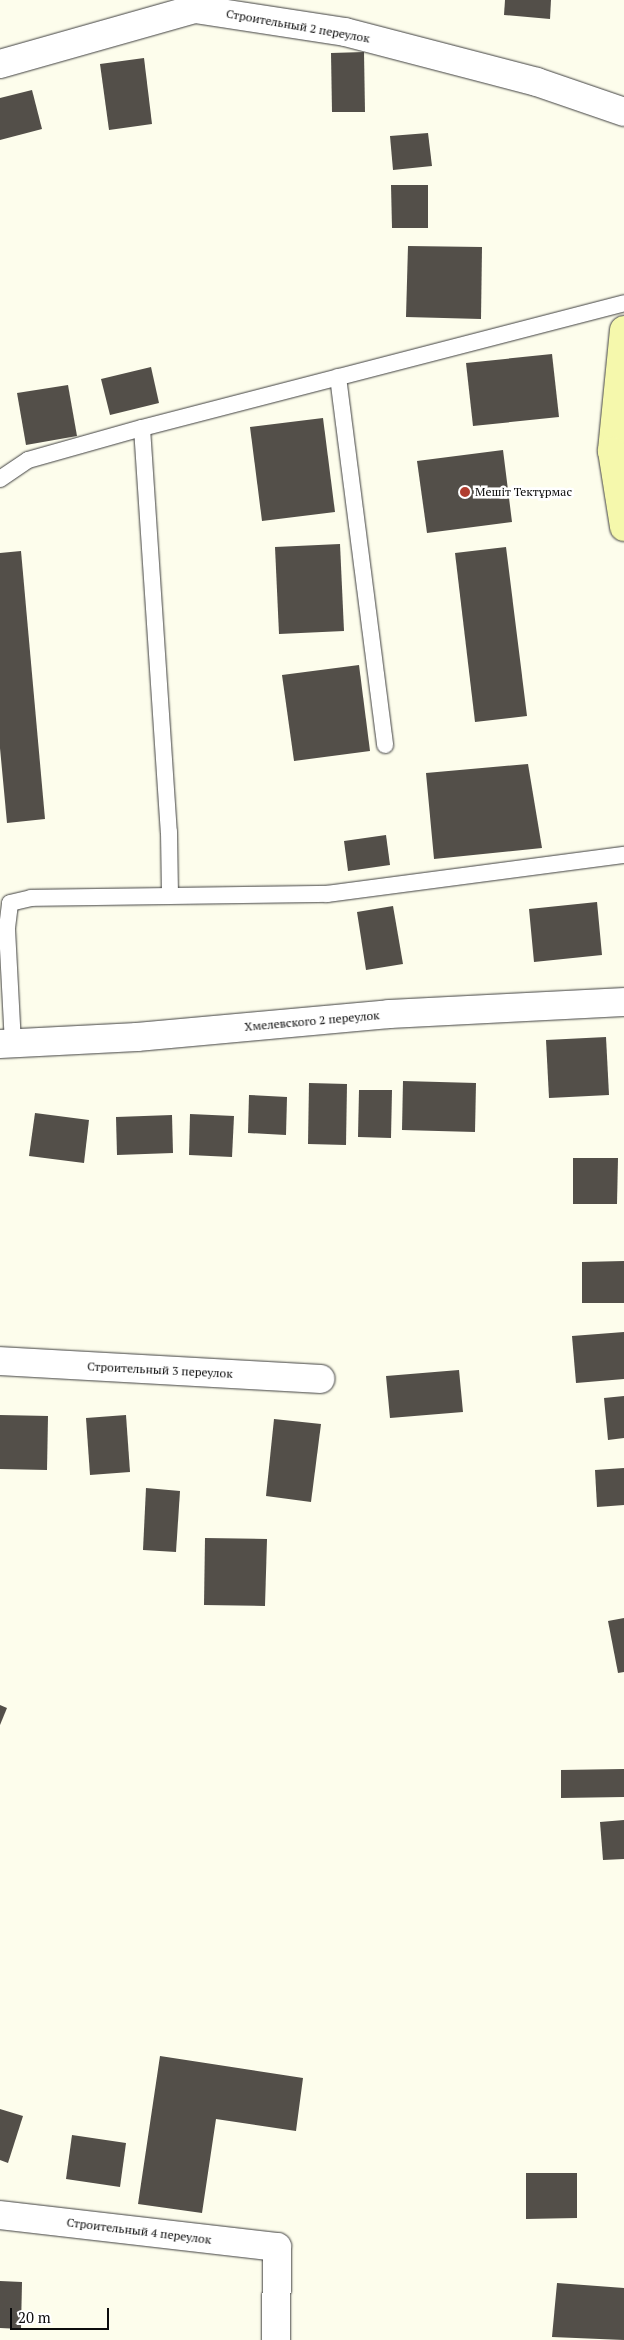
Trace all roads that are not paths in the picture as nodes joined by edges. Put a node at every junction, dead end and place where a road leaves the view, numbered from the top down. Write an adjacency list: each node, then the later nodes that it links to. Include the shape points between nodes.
1 (191, 4): 2 (street, Строительный 2 переулок); 3 (street, Строительный 2 переулок, via 345,32 537,82)
2 (0, 64)
3 (624, 112)
4 (624, 303): 6 (lane)
5 (624, 330): 9 (street, via 612,451)
6 (338, 377): 7 (lane); 10 (lane)
7 (142, 428): 8 (lane, via 28,460); 12 (lane, via 169,832)
8 (0, 479)
9 (624, 527)
10 (385, 744)
11 (624, 855): 12 (lane, via 328,894)
12 (170, 896): 14 (lane, via 30,898 10,903)
13 (624, 1002): 14 (street, Хмелевского 2 переулок, via 389,1014 137,1037)
14 (7, 1044)
15 (0, 1361): 16 (street, Строительный 3 переулок)
16 (320, 1379)
17 (0, 2215): 18 (street, Строительный 4 переулок, via 277,2247)
18 (276, 2340)

